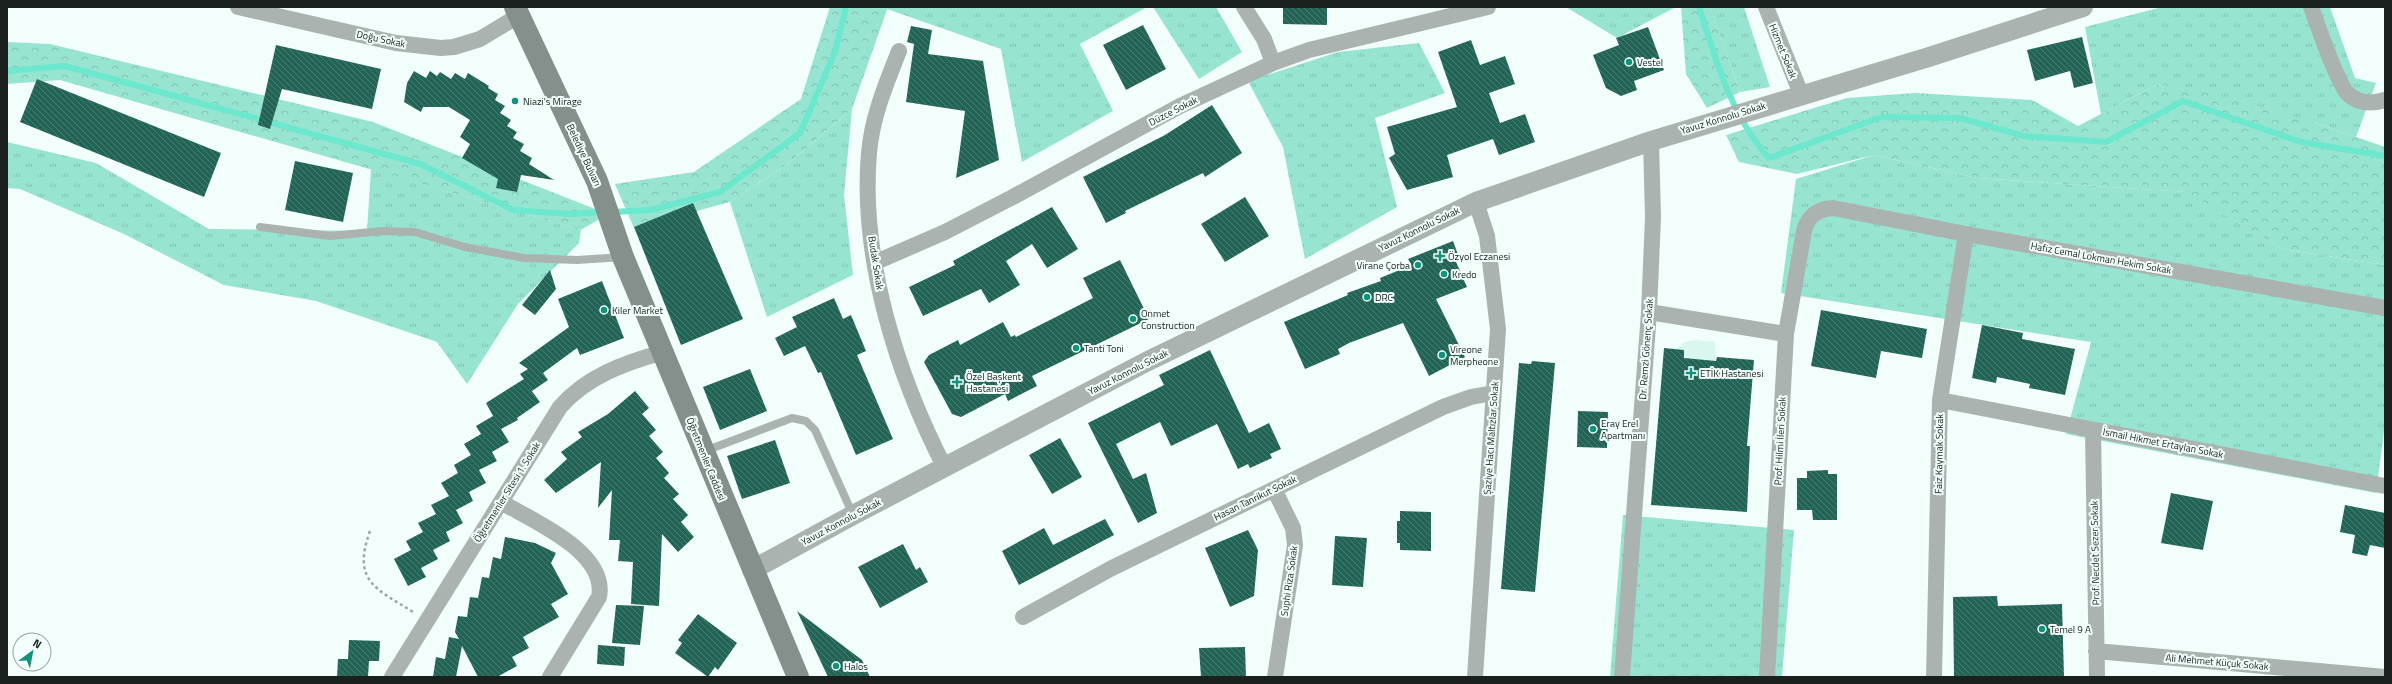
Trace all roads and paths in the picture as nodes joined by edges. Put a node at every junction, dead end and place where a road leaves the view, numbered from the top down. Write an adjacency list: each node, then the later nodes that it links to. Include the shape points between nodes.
1 (238, 7): 7 (street, Doğu Sokak, via 396,43 441,48 480,39)
2 (1244, 7): 9 (street, via 1264,39)
3 (1488, 7): 9 (street, Düzce Sokak, via 1308,50)
4 (1766, 7): 10 (street, Hizmet Sokak)
5 (2083, 7): 10 (street, Yavuz Konnolu Sokak, via 1929,57)
6 (2311, 7): 11 (street, via 2347,93 2362,102 2374,103)
7 (516, 11): 17 (main road, Belediye Bulvarı, via 597,181)
8 (899, 51): 18 (street, Budak Sokak, via 881,95 869,152 869,201)
9 (1273, 63): 18 (street, Düzce Sokak, via 1180,106 952,228)
10 (1801, 94): 12 (street, Yavuz Konnolu Sokak)
11 (2385, 100)
12 (1651, 141): 13 (street, Yavuz Konnolu Sokak); 20 (street, Dr. Remzi Gönenç Sokak, via 1653,217)
13 (1476, 202): 23 (street, Şaziye Hacı Maltızlar Sokak, via 1487,236 1496,301 1498,353); 27 (street, Yavuz Konnolu Sokak, via 1146,362)
14 (1817, 211): 16 (street, Hafiz Cemal Lokman Hekim Sokak, via 1833,208); 21 (street, Prof. Hilmi İleri Sokak, via 1810,218 1804,231)
15 (260, 227): 17 (lane, via 330,236 382,231 415,232 466,247 524,258 577,260)
16 (1966, 234): 19 (street, Hafiz Cemal Lokman Hekim Sokak); 24 (street, Faiz Kaymak Sokak)
17 (620, 248): 22 (main road, Öğretmenler Caddesi)
18 (876, 262): 27 (street, Budak Sokak, via 882,299 904,375 929,438)
19 (2385, 308)
20 (1649, 312): 21 (street); 42 (street, Dr. Remzi Gönenç Sokak)
21 (1786, 334): 43 (street, Prof. Hilmi İleri Sokak)
22 (663, 352): 26 (main road, Öğretmenler Caddesi); 30 (street, Öğretmenler Sitesi 1. Sokak, via 630,362 595,378 577,390 560,407)
23 (1493, 394): 29 (street, Hasan Tanrikut Sokak, via 1471,397 1443,407); 41 (street, Şaziye Hacı Maltızlar Sokak)
24 (1940, 400): 25 (street, İsmail Hikmet Ertaylan Sokak); 44 (street, Faiz Kaymak Sokak)
25 (2093, 430): 28 (street, İsmail Hikmet Ertaylan Sokak); 36 (street, Prof. Necdet Sezer Sokak)
26 (703, 452): 31 (lane, via 792,418 806,421 815,430); 33 (main road, Öğretmenler Caddesi)
27 (945, 468): 31 (street, Yavuz Konnolu Sokak)
28 (2385, 486)
29 (1274, 489): 34 (street, Hasan Tanrikut Sokak, via 1112,568); 40 (street, Suphi Riza Sokak, via 1293,528 1295,544)
30 (501, 502): 35 (street, Öğretmenler Sitesi 1. Sokak); 38 (street, via 581,552 598,575 601,587 599,597)
31 (853, 515): 33 (street, Yavuz Konnolu Sokak)
32 (370, 531): 35 (path, via 362,558 366,576 380,592)
33 (752, 570): 39 (main road, Öğretmenler Caddesi)
34 (1023, 617)
35 (427, 620): 37 (street, Öğretmenler Sitesi 1. Sokak)
36 (2096, 651): 45 (street, Prof. Necdet Sezer Sokak); 46 (street, Ali Mehmet Küçuk Sokak)
37 (392, 677)
38 (550, 677)
39 (798, 677)
40 (1275, 677)
41 (1475, 677)
42 (1622, 677)
43 (1768, 677)
44 (1934, 677)
45 (2097, 677)
46 (2385, 677)

